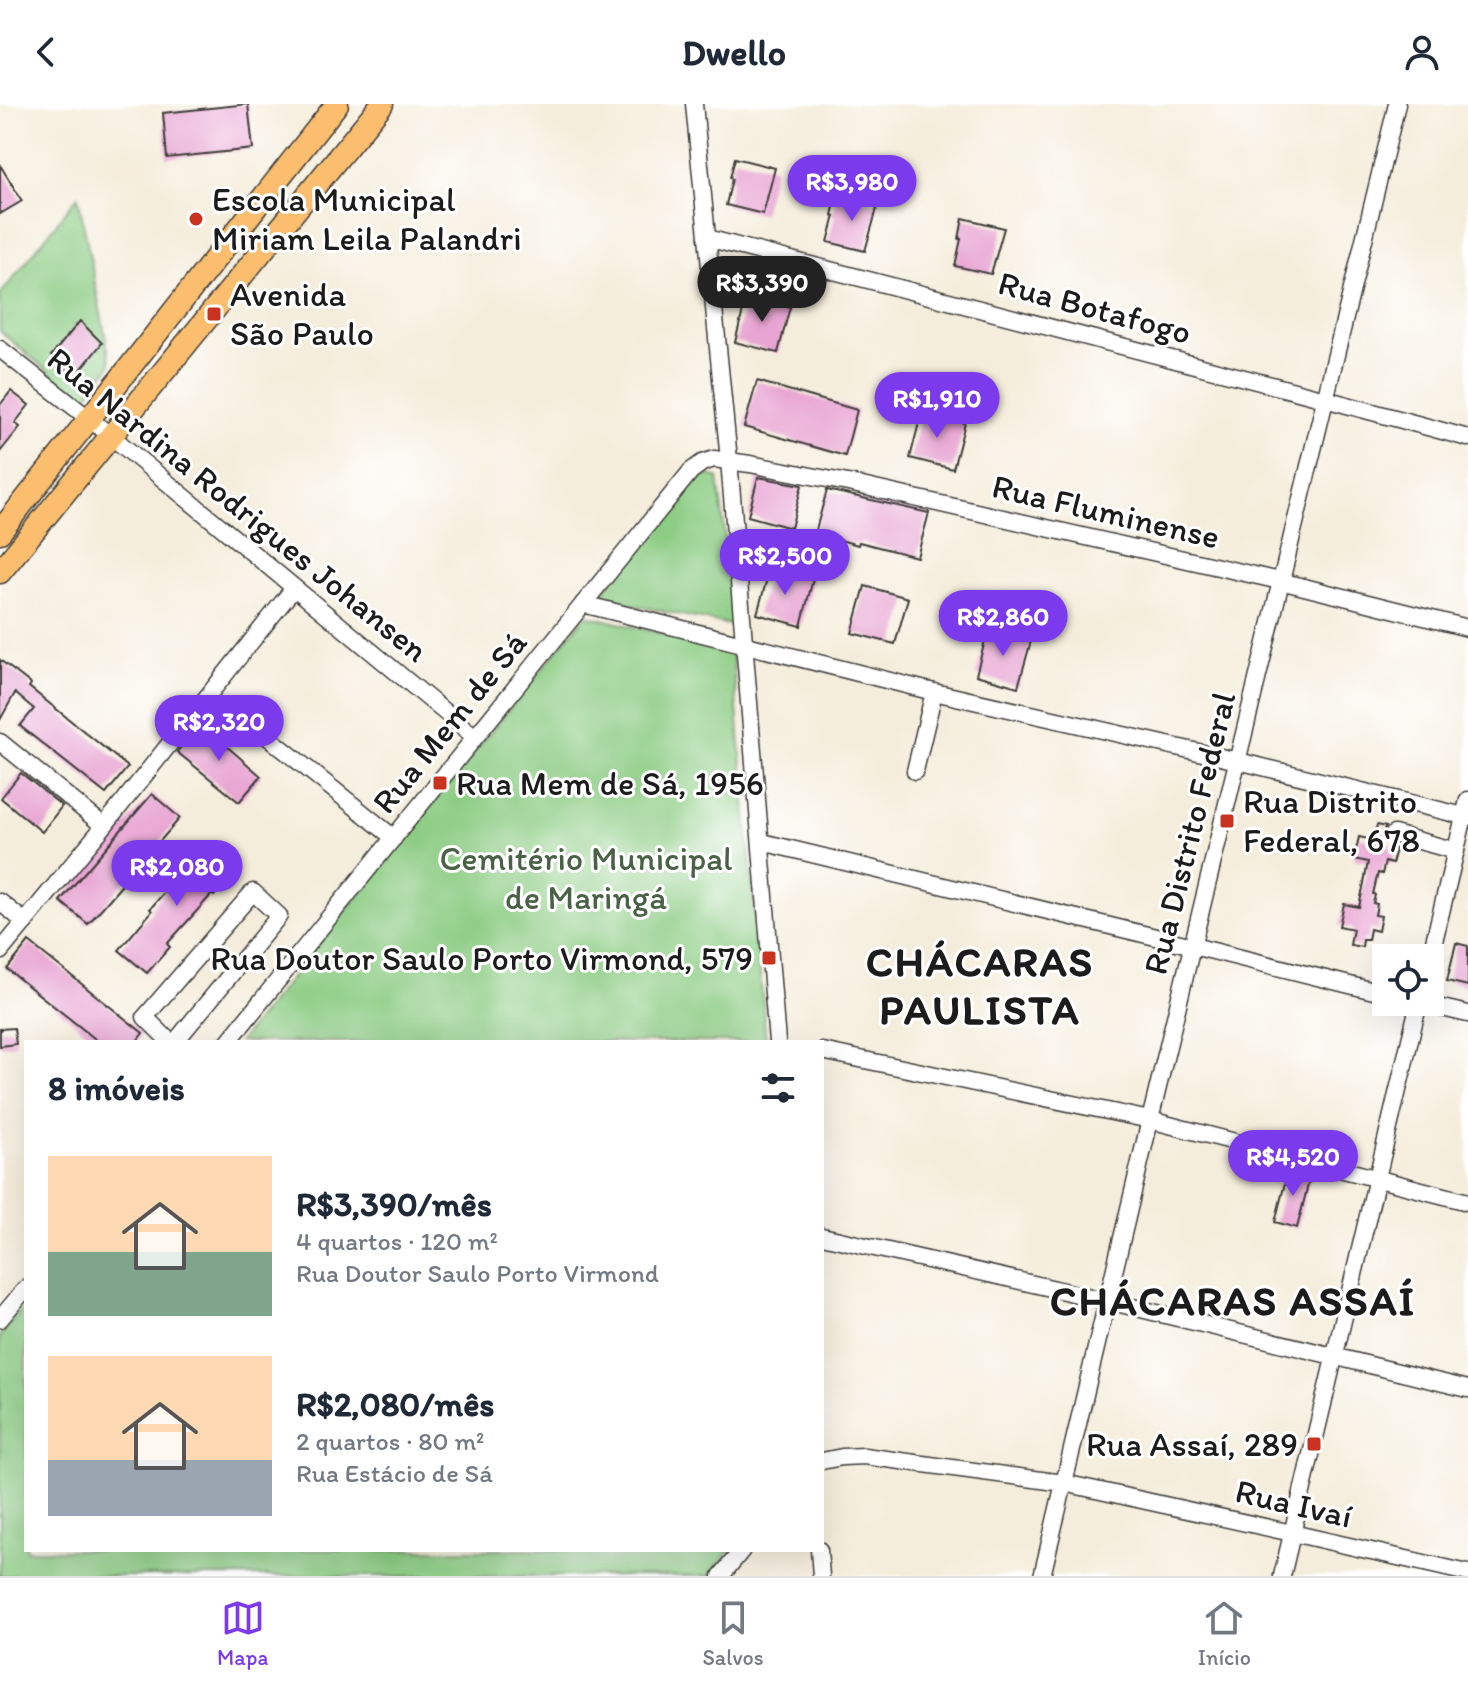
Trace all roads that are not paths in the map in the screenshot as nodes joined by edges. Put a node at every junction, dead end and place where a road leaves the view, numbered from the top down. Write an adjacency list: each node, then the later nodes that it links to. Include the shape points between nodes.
1 (337, 104): 10 (main road)
2 (354, 104): 6 (main road, via 335,131)
3 (382, 104): 6 (main road)
4 (694, 104): 7 (street)
5 (1397, 104): 9 (street, Rua Distrito Federal)
6 (347, 147): 11 (main road)
7 (707, 238): 9 (street, Rua Botafogo); 13 (street)
8 (0, 349): 10 (street, Rua Nardina Rodrigues Johansen)
9 (1325, 399): 12 (street, Rua Botafogo); 16 (street, Rua Distrito Federal)
10 (90, 420): 11 (street, Rua Nardina Rodrigues Johansen); 14 (main road)
11 (111, 436): 15 (main road); 17 (street, Rua Nardina Rodrigues Johansen)
12 (1468, 438)
13 (729, 460): 16 (street, Rua Fluminense); 18 (street, Rua Mem de Sá, via 714,459 691,471); 20 (street)
14 (0, 532)
15 (0, 572)
16 (1280, 581): 19 (street, Rua Fluminense); 25 (street, Rua Distrito Federal)
17 (294, 588): 23 (street, Rua Nardina Rodrigues Johansen); 28 (street)
18 (583, 604): 20 (street); 23 (street, Rua Mem de Sá)
19 (1468, 628)
20 (745, 646): 21 (street); 31 (street)
21 (934, 692): 25 (street); 26 (street)
22 (243, 717): 30 (street)
23 (475, 737): 30 (street, Rua Mem de Sá)
24 (0, 742): 28 (street)
25 (1238, 761): 27 (street); 36 (street, Rua Distrito Federal)
26 (915, 771)
27 (1467, 811): 32 (street)
28 (104, 826): 34 (street)
29 (1394, 834): 32 (street)
30 (394, 838): 44 (street, Rua Mem de Sá)
31 (762, 842): 36 (street); 45 (street)
32 (1456, 851): 35 (street)
33 (0, 902): 34 (street)
34 (25, 922): 37 (street)
35 (1433, 944)
36 (1193, 946): 38 (street); 47 (street, Rua Distrito Federal)
37 (0, 952)
38 (1372, 991)
39 (1444, 1008): 40 (street)
40 (1468, 1014)
41 (1415, 1016): 48 (street)
42 (170, 1040): 43 (street, via 145,1017 253,892 279,916)
43 (174, 1040)
44 (230, 1040)
45 (778, 1040)
46 (824, 1051): 47 (street)
47 (1150, 1120): 48 (street); 52 (street, Rua Distrito Federal)
48 (1377, 1179): 49 (street); 54 (street)
49 (1468, 1202)
50 (824, 1236): 52 (street)
51 (24, 1290): 53 (street)
52 (1108, 1301): 54 (street); 57 (street, Rua Distrito Federal)
53 (0, 1319)
54 (1334, 1357): 55 (street); 58 (street)
55 (1468, 1389)
56 (824, 1461): 57 (street, Rua Ivaí, via 864,1456)
57 (1064, 1483): 58 (street, Rua Ivaí); 65 (street, Rua Distrito Federal)
58 (1292, 1533): 61 (street, Rua Ivaí); 66 (street)
59 (740, 1552): 63 (street)
60 (819, 1552): 64 (street)
61 (1442, 1572): 62 (street, Rua Ivaí)
62 (1468, 1573)
63 (721, 1576)
64 (821, 1576)
65 (1042, 1576)
66 (1282, 1576)

